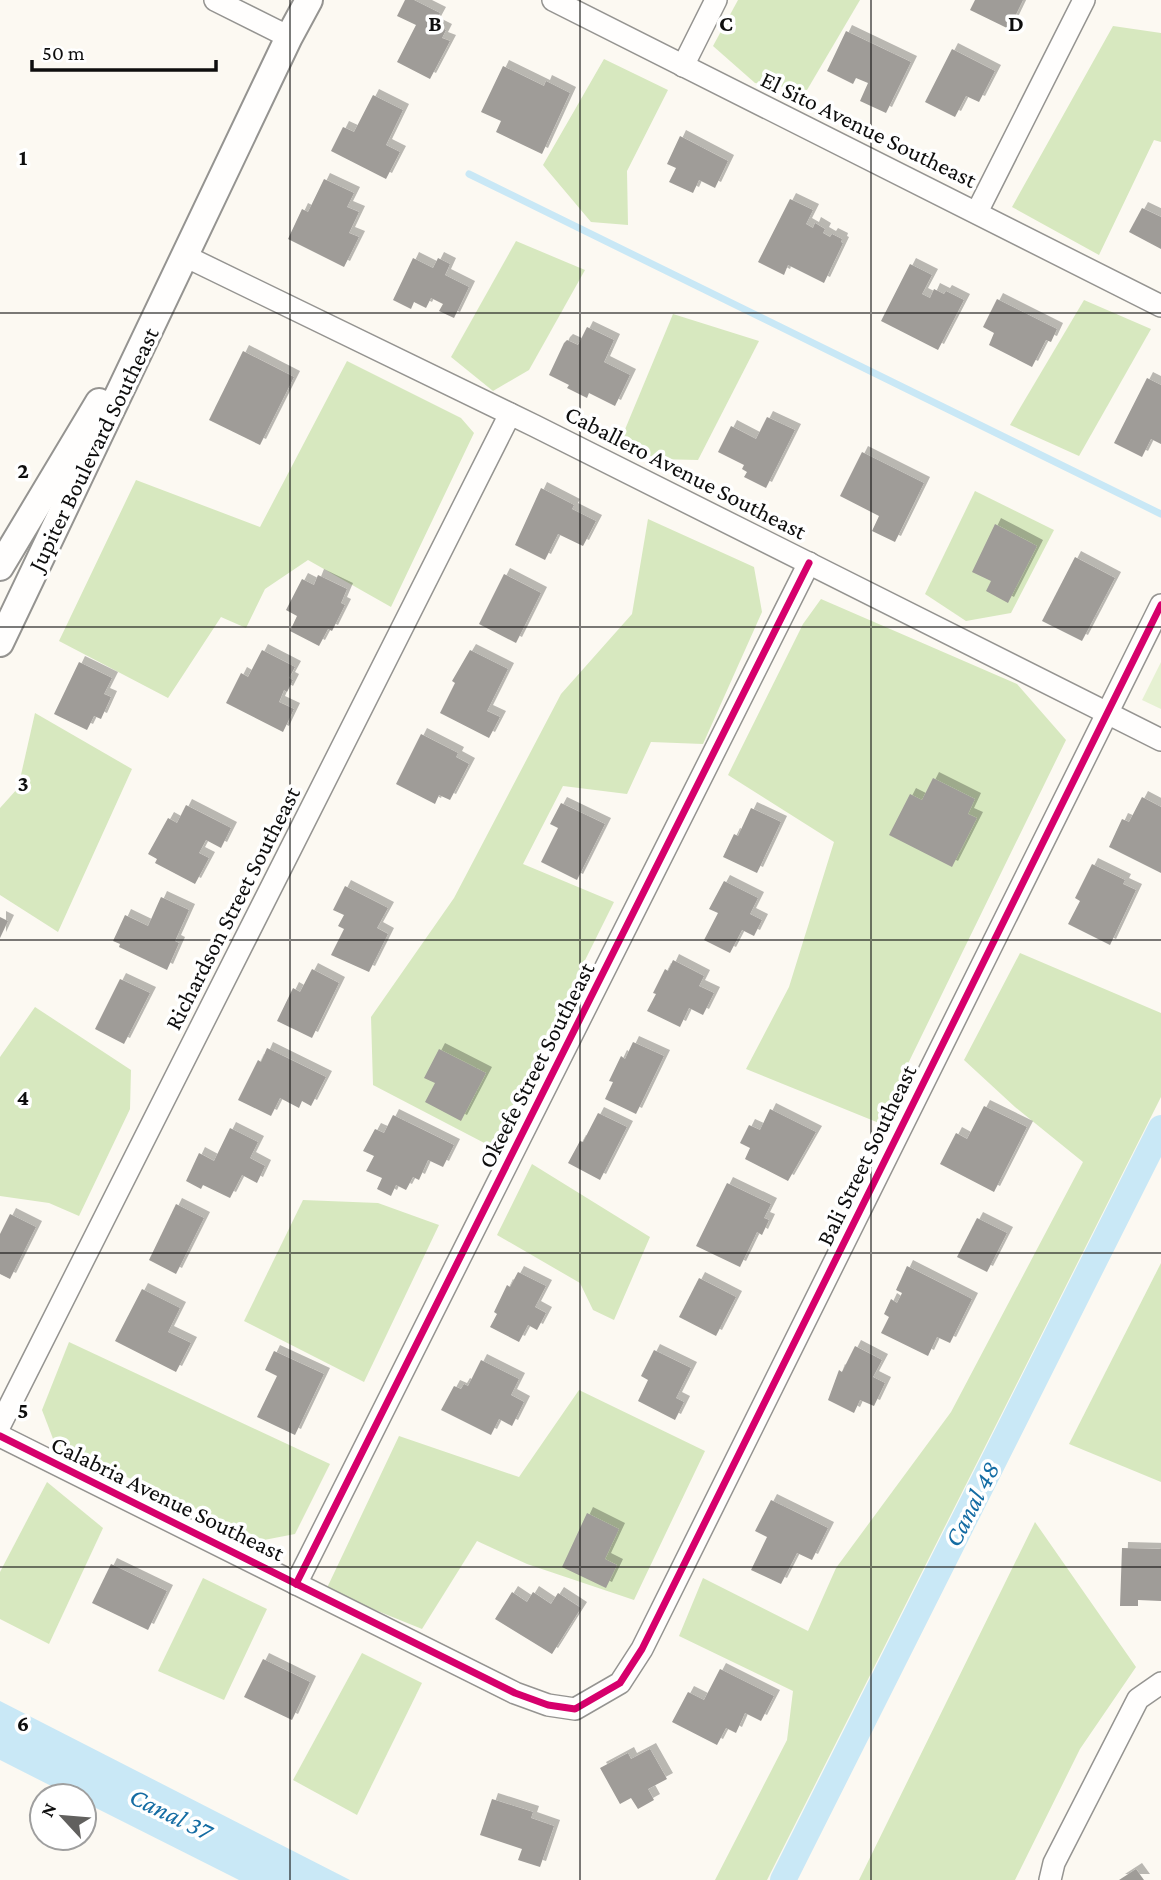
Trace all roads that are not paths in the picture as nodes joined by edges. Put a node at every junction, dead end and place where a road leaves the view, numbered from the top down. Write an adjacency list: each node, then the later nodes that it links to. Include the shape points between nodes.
1 (215, 0): 6 (street)
2 (309, 0): 6 (street, Jupiter Boulevard Southeast)
3 (553, 0): 7 (street, El Sito Avenue Southeast)
4 (716, 0): 7 (street)
5 (1084, 0): 8 (street)
6 (289, 37): 9 (street, Jupiter Boulevard Southeast)
7 (682, 66): 8 (street, El Sito Avenue Southeast)
8 (977, 212): 10 (street, El Sito Avenue Southeast)
9 (185, 256): 11 (street, Caballero Avenue Southeast); 13 (street, Jupiter Boulevard Southeast); 15 (street, Jupiter Boulevard Southeast)
10 (1161, 306)
11 (510, 414): 12 (street, Caballero Avenue Southeast); 18 (street, Richardson Street Southeast)
12 (809, 563): 16 (street, Caballero Avenue Southeast); 20 (street, Okeefe Street Southeast)
13 (0, 567)
14 (1161, 605): 16 (street, Bali Street Southeast)
15 (0, 643)
16 (1108, 713): 17 (street, Caballero Avenue Southeast); 22 (street, Bali Street Southeast, via 642,1649 620,1683)
17 (1161, 740)
18 (0, 1425)
19 (0, 1436): 20 (street, Calabria Avenue Southeast)
20 (296, 1584): 22 (street, Calabria Avenue Southeast, via 515,1693 548,1705 575,1709)
21 (1161, 1683): 23 (street, via 1138,1699 1054,1863)
22 (585, 1704)
23 (1050, 1880)

